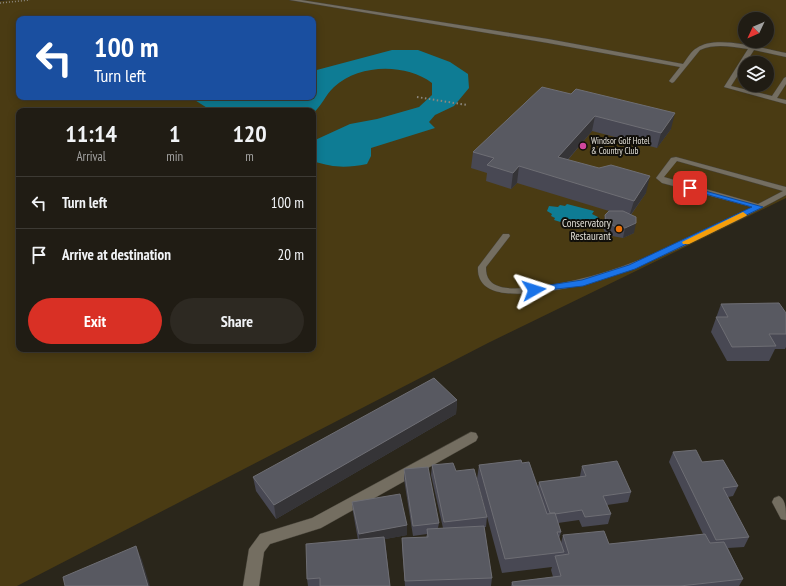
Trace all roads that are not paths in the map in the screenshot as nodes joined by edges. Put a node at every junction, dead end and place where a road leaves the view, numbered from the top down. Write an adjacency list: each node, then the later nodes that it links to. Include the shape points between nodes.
1 (292, 0): 5 (lane, via 548,41)
2 (738, 46): 5 (lane, via 719,44 702,46)
3 (752, 48): 4 (lane); 8 (lane, via 727,87)
4 (786, 55)
5 (683, 66): 7 (lane)
6 (786, 79): 8 (lane)
7 (672, 81)
8 (773, 99): 9 (lane)
9 (786, 102)
10 (786, 189): 12 (lane, via 676,160 660,178)
11 (786, 192): 12 (lane)
12 (759, 207): 13 (lane, via 632,267 583,283 558,287 508,290 492,288 485,282 481,273 482,267)
13 (506, 236)
14 (471, 437): 15 (street, via 316,523 265,539 257,549)
15 (252, 580)

